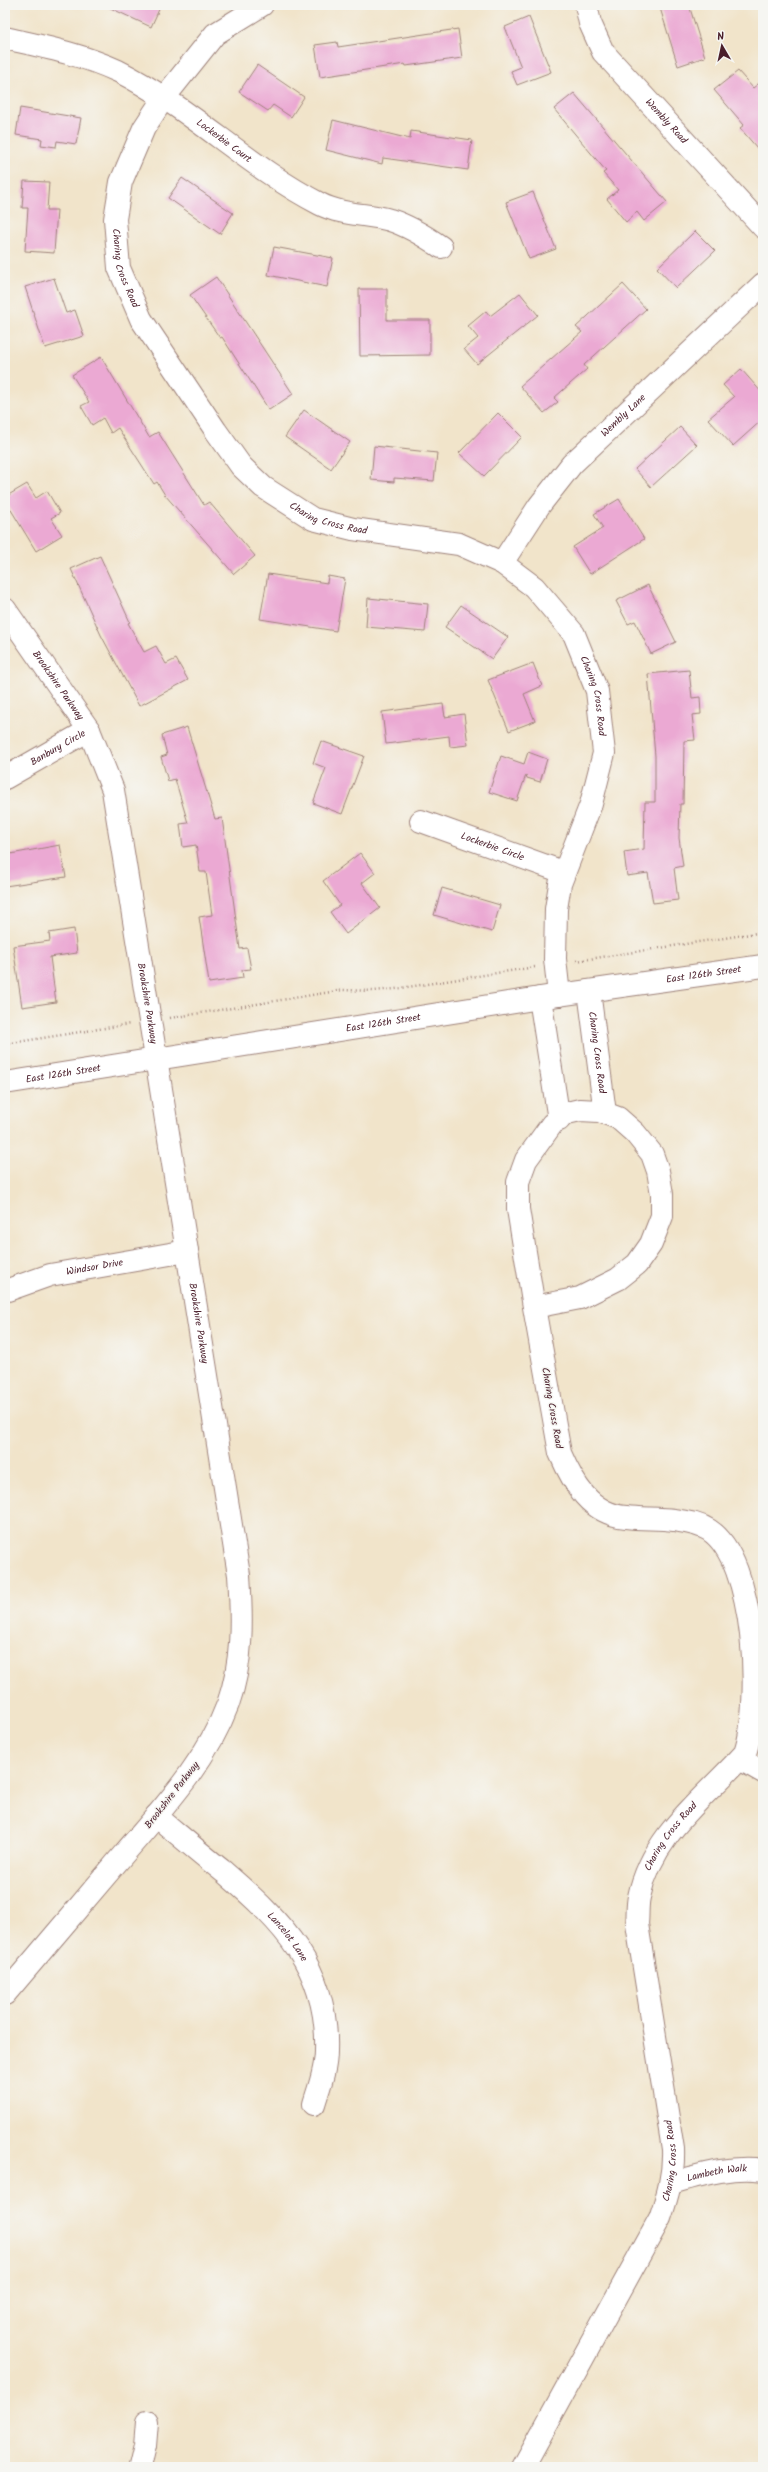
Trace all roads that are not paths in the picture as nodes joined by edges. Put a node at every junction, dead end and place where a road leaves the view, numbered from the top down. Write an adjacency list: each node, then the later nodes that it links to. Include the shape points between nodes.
1 (262, 5): 4 (street, Charing Cross Road, via 215,34)
2 (586, 5): 5 (street, Wembly Road, via 590,23 603,52)
3 (5, 38): 4 (street, Lockerbie Court, via 78,54 119,72)
4 (163, 99): 6 (street, Lockerbie Court, via 303,195 322,205 390,220 418,232); 8 (street, Charing Cross Road, via 144,128 121,182 116,219 119,268 141,319 216,432 241,466 263,487 313,519 353,529 459,544)
5 (763, 227)
6 (441, 247)
7 (763, 284): 8 (street, Wembly Lane, via 572,464 539,506)
8 (502, 563): 13 (street, Charing Cross Road, via 534,587 574,634 597,691 604,753 591,804)
9 (5, 609): 10 (street, Brookshire Parkway)
10 (89, 730): 11 (street, Banbury Circle); 17 (street, Brookshire Parkway, via 113,790)
11 (5, 778)
12 (421, 821): 13 (street, Lockerbie Circle, via 533,859)
13 (563, 872): 16 (street, Charing Cross Road, via 556,909 555,964)
14 (763, 966): 15 (street, East 126th Street)
15 (589, 991): 16 (street, East 126th Street); 19 (street, Charing Cross Road)
16 (550, 996): 17 (street, East 126th Street); 20 (street, Charing Cross Road)
17 (156, 1060): 18 (street, East 126th Street); 21 (street, Brookshire Parkway)
18 (5, 1083)
19 (605, 1113): 20 (street, Charing Cross Road, via 580,1110 567,1113); 23 (street, Charing Cross Road, via 618,1118 652,1154 662,1194 662,1216 651,1244 637,1264 618,1279 580,1298)
20 (559, 1120): 23 (street, Charing Cross Road, via 540,1139 526,1160 518,1182 518,1209)
21 (187, 1252): 22 (street, Windsor Drive, via 50,1275); 26 (street, Brookshire Parkway, via 239,1575 241,1634 237,1669 228,1703 214,1736 184,1783)
22 (5, 1291)
23 (534, 1307): 24 (street, Charing Cross Road, via 560,1453 570,1476 584,1497 602,1511 624,1517 693,1523 708,1529 724,1542 750,1622 754,1650 749,1743)
24 (740, 1759): 25 (street); 30 (street, Charing Cross Road, via 678,1821 658,1849 639,1897 637,1924 673,2149 674,2167)
25 (763, 1772)
26 (156, 1816): 27 (street, Brookshire Parkway); 28 (street, Lancelot Lane, via 272,1915 305,1958 320,1997 326,2037 325,2068)
27 (5, 1994)
28 (314, 2104)
29 (763, 2170): 30 (street, Lambeth Walk, via 729,2170)
30 (671, 2183): 33 (street, Charing Cross Road, via 660,2218)
31 (146, 2422): 32 (street, via 145,2446)
32 (140, 2467)
33 (523, 2467)

